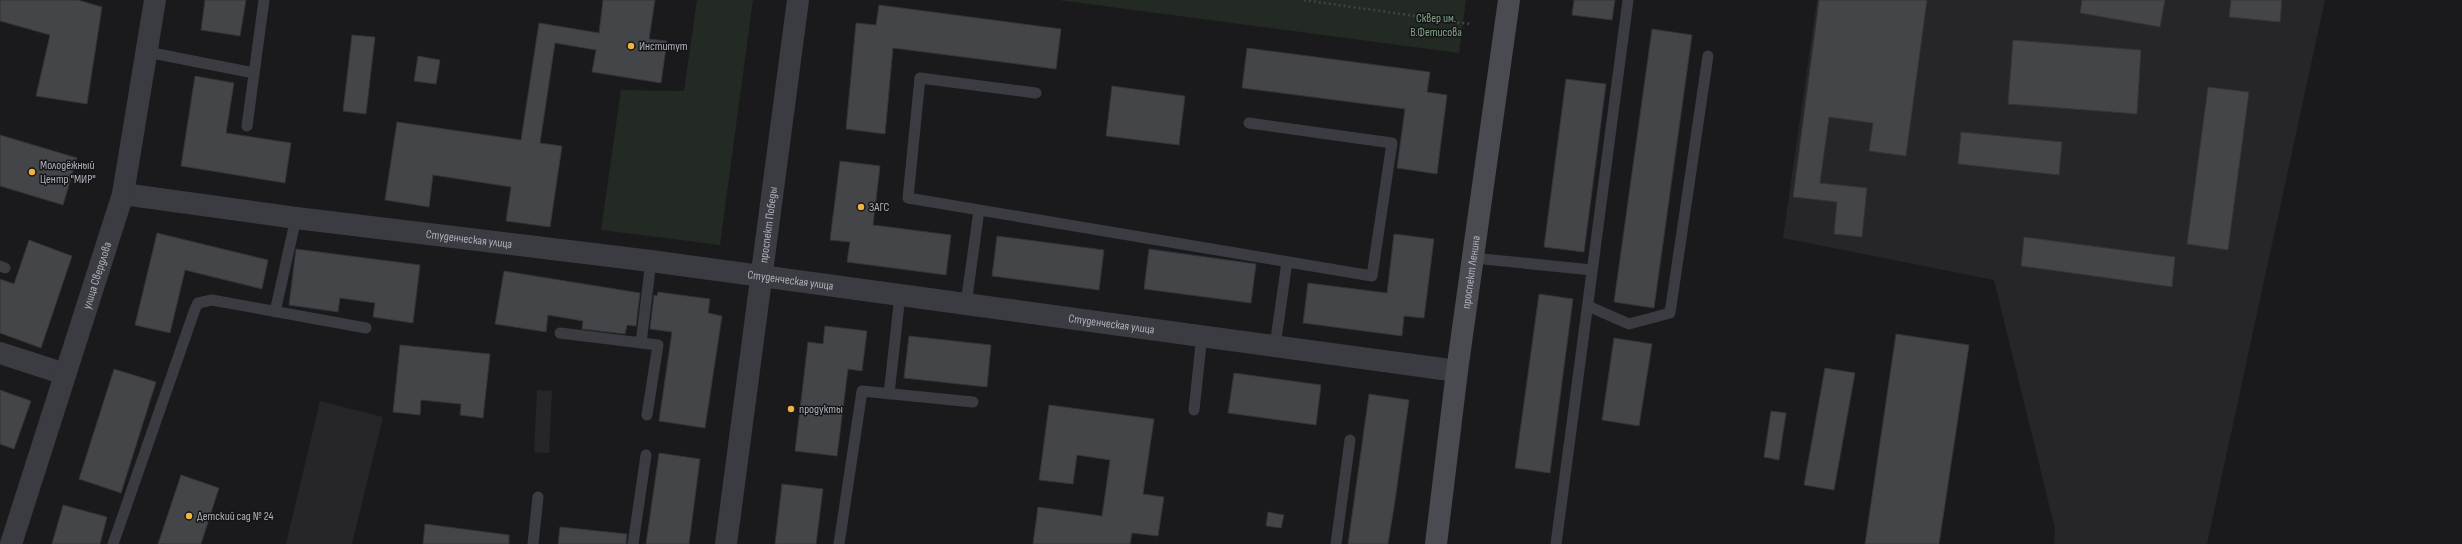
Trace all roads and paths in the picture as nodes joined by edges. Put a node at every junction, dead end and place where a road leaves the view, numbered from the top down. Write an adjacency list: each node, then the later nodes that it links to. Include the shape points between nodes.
1 (155, 0): 8 (street, улица Свердлова)
2 (264, 0): 10 (lane)
3 (798, 0): 21 (street, проспект Победы)
4 (1304, 0): 7 (path)
5 (1509, 0): 17 (street, проспект Ленина)
6 (1628, 0): 20 (lane)
7 (1470, 24)
8 (147, 52): 10 (lane); 14 (street, улица Свердлова)
9 (1708, 56): 24 (lane, via 1670,313 1629,324)
10 (254, 73): 13 (lane)
11 (1036, 93): 15 (lane, via 920,78 908,198)
12 (1249, 123): 19 (lane, via 1392,142 1372,276)
13 (247, 126)
14 (123, 194): 16 (street, Студенческая улица); 33 (street, улица Свердлова)
15 (979, 210): 19 (lane); 23 (lane)
16 (296, 218): 18 (street, Студенческая улица); 25 (lane)
17 (1473, 258): 20 (lane); 32 (street, проспект Ленина)
18 (650, 261): 21 (street, Студенческая улица); 29 (lane)
19 (1287, 262): 30 (lane)
20 (1592, 270): 24 (lane)
21 (762, 277): 22 (street, Студенческая улица); 45 (street, проспект Победы)
22 (900, 296): 23 (street, Студенческая улица); 34 (lane)
23 (966, 304): 28 (street, Студенческая улица)
24 (1588, 306): 49 (lane)
25 (275, 312): 26 (lane); 42 (lane, via 212,300 204,300 195,309)
26 (366, 328)
27 (560, 333): 29 (lane)
28 (1202, 335): 30 (street, Студенческая улица); 36 (lane)
29 (641, 343): 37 (lane, via 658,345)
30 (1275, 346): 32 (street, Студенческая улица)
31 (0, 353): 33 (street)
32 (1457, 371): 48 (street, проспект Ленина)
33 (65, 374): 41 (street, улица Свердлова)
34 (889, 394): 35 (lane); 46 (lane, via 862,391)
35 (973, 402)
36 (1194, 410)
37 (647, 415)
38 (1350, 440): 47 (lane)
39 (646, 455): 44 (lane)
40 (538, 496): 43 (lane)
41 (12, 544)
42 (113, 544)
43 (532, 544)
44 (633, 544)
45 (726, 544)
46 (839, 544)
47 (1336, 544)
48 (1436, 544)
49 (1556, 544)

